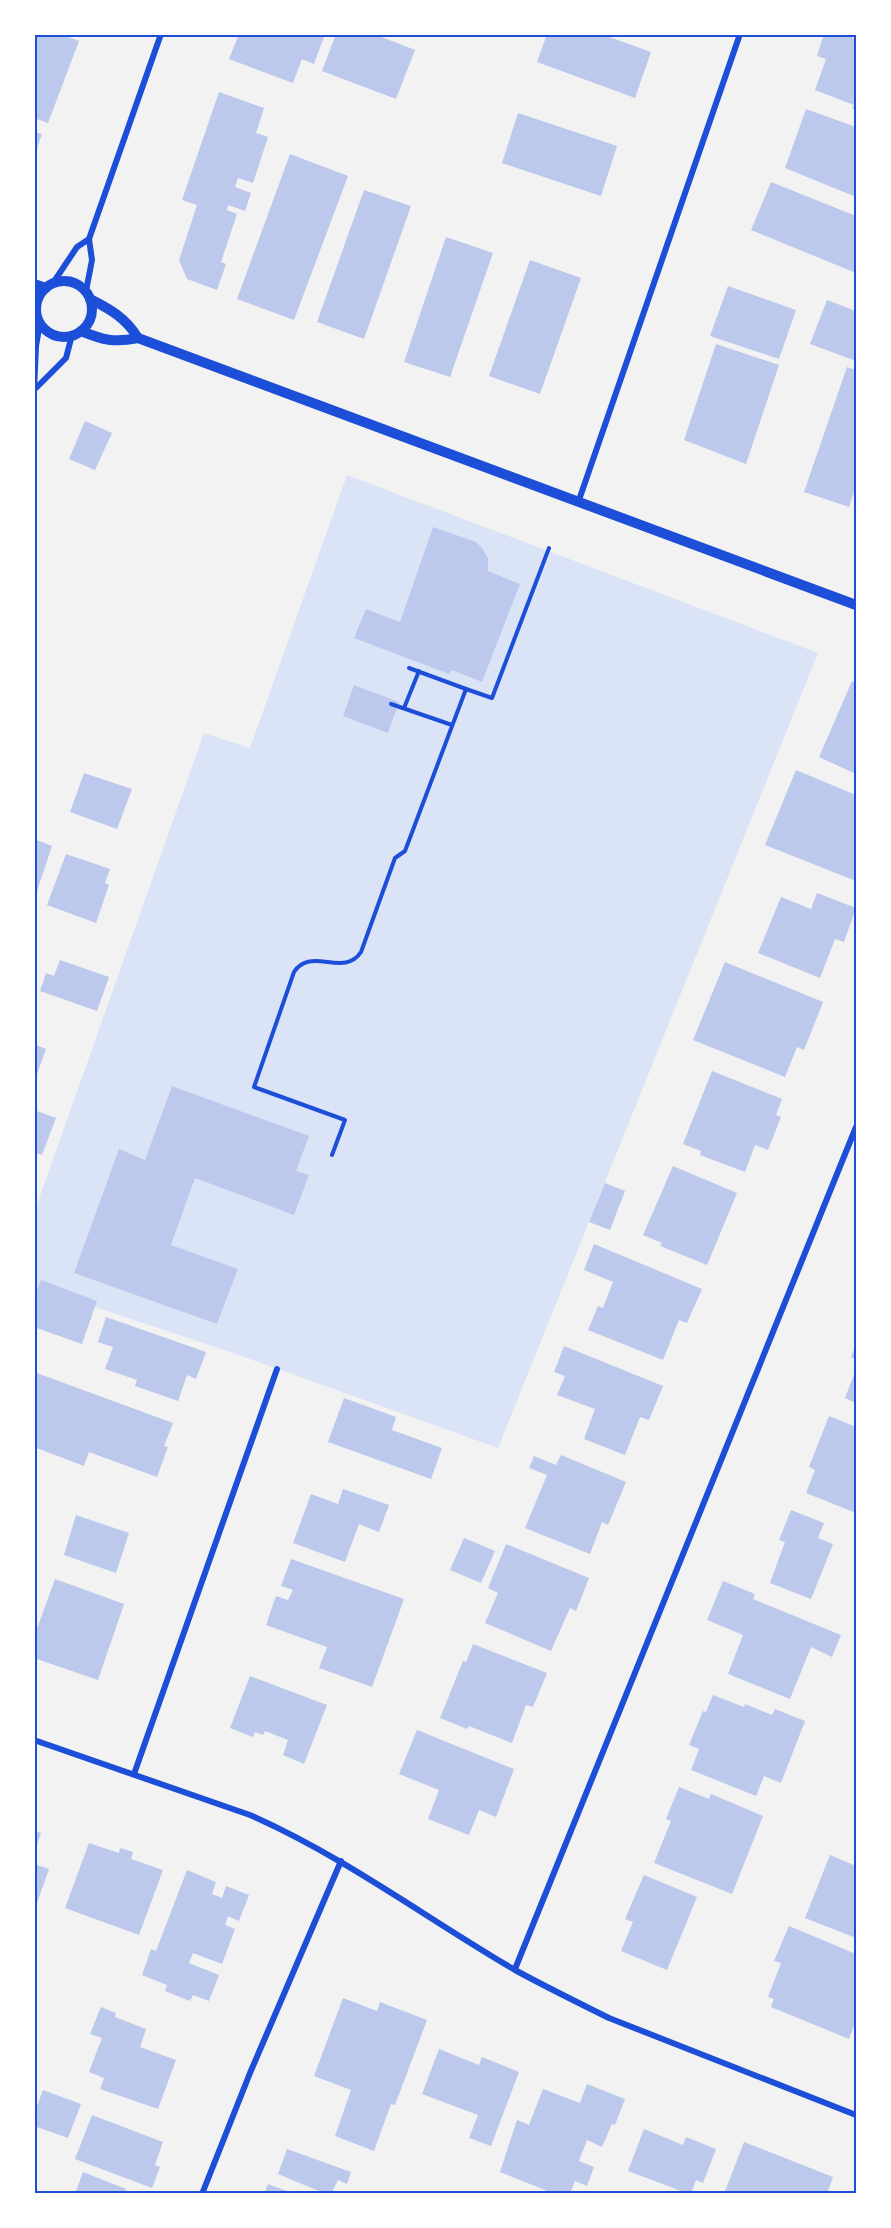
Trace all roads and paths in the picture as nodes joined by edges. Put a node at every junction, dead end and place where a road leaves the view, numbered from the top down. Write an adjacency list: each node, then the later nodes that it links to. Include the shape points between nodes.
1 (160, 34): 3 (street)
2 (740, 34): 11 (street)
3 (89, 239): 5 (street, via 77,247); 6 (street, via 92,260)
4 (34, 284): 5 (street)
5 (50, 286): 6 (street, via 71,281); 7 (street, via 40,295)
6 (88, 295): 8 (street, via 91,316); 9 (street, via 116,312)
7 (37, 316): 8 (street, via 54,335); 10 (street)
8 (76, 333): 9 (street, via 120,342); 10 (street, via 66,358)
9 (138, 338): 11 (street)
10 (35, 389)
11 (579, 500): 13 (street)
12 (549, 548): 16 (path, via 492,698)
13 (856, 605)
14 (409, 668): 15 (path)
15 (418, 671): 16 (path); 18 (path)
16 (466, 689): 19 (path)
17 (391, 704): 18 (path)
18 (404, 708): 19 (path)
19 (452, 725): 21 (path, via 405,851 395,858 361,952 346,963 313,960 297,966 254,1087 345,1120)
20 (856, 1127): 26 (street)
21 (332, 1155)
22 (277, 1369): 24 (street)
23 (34, 1740): 24 (street)
24 (134, 1774): 25 (street, via 250,1815)
25 (341, 1861): 26 (street); 28 (street)
26 (515, 1970): 27 (street, via 609,2018)
27 (856, 2115)
28 (202, 2193)

